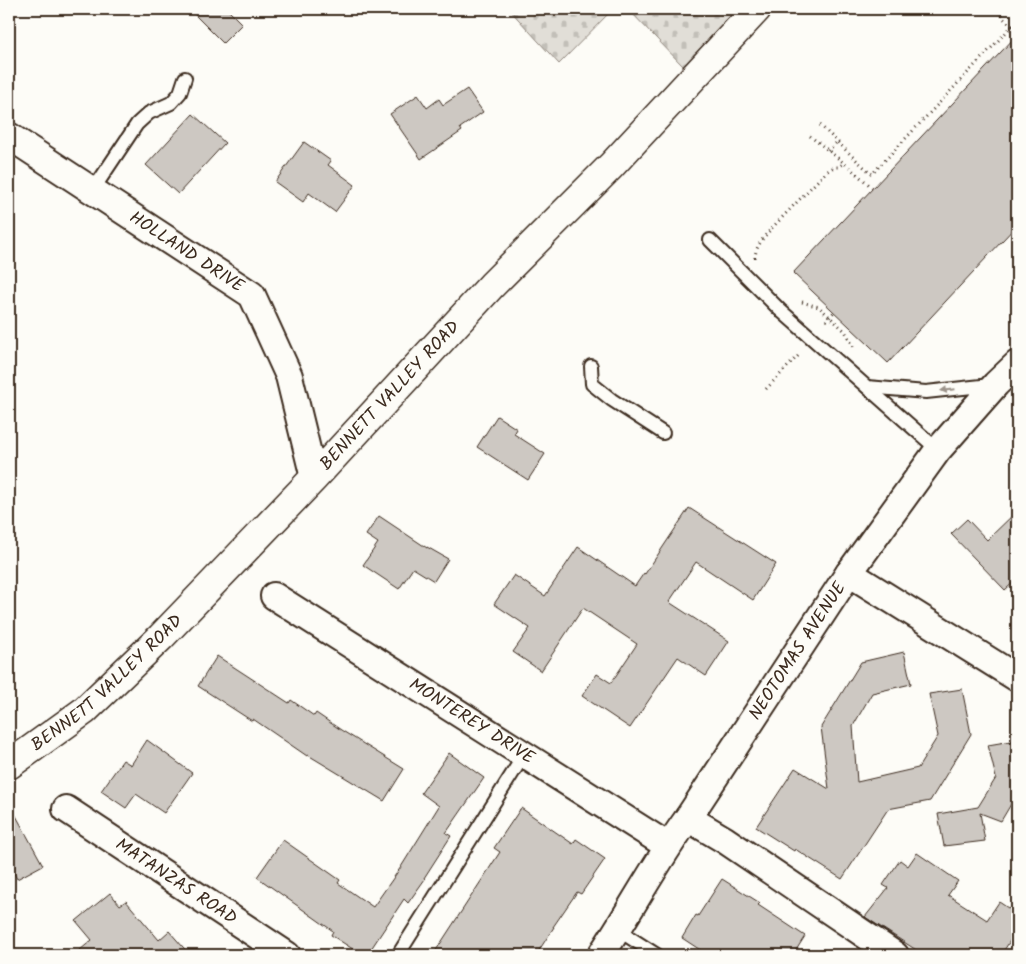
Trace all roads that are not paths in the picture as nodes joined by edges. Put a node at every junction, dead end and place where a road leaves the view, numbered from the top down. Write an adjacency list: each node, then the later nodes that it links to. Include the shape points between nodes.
1 (757, 9): 12 (street, BENNETT VALLEY ROAD, via 611,166 492,285)
2 (185, 78): 4 (lane, via 180,93 171,103 149,113 137,124)
3 (9, 136): 4 (street, HOLLAND DRIVE)
4 (93, 190): 12 (street, HOLLAND DRIVE, via 252,295 289,376)
5 (710, 240): 9 (lane, via 780,310)
6 (1017, 364): 8 (street, NEOTOMAS AVENUE)
7 (591, 366): 10 (lane, via 592,384)
8 (996, 384): 9 (lane, one-way to 9, via 926,392); 11 (street, NEOTOMAS AVENUE)
9 (867, 387): 11 (lane)
10 (662, 433)
11 (938, 450): 13 (street, NEOTOMAS AVENUE)
12 (314, 478): 17 (street, BENNETT VALLEY ROAD, via 161,637 84,711)
13 (849, 573): 15 (street); 19 (street, NEOTOMAS AVENUE)
14 (274, 596): 16 (street, MONTEREY DRIVE)
15 (1017, 678)
16 (524, 755): 20 (street, MONTEREY DRIVE); 23 (lane)
17 (9, 765)
18 (66, 809): 22 (street, MATANZAS ROAD)
19 (688, 818): 20 (street, NEOTOMAS AVENUE); 26 (street)
20 (668, 846): 21 (street, NEOTOMAS AVENUE)
21 (618, 930): 24 (street, NEOTOMAS AVENUE); 25 (lane)
22 (287, 955)
23 (398, 955)
24 (601, 955)
25 (657, 955)
26 (895, 955)

